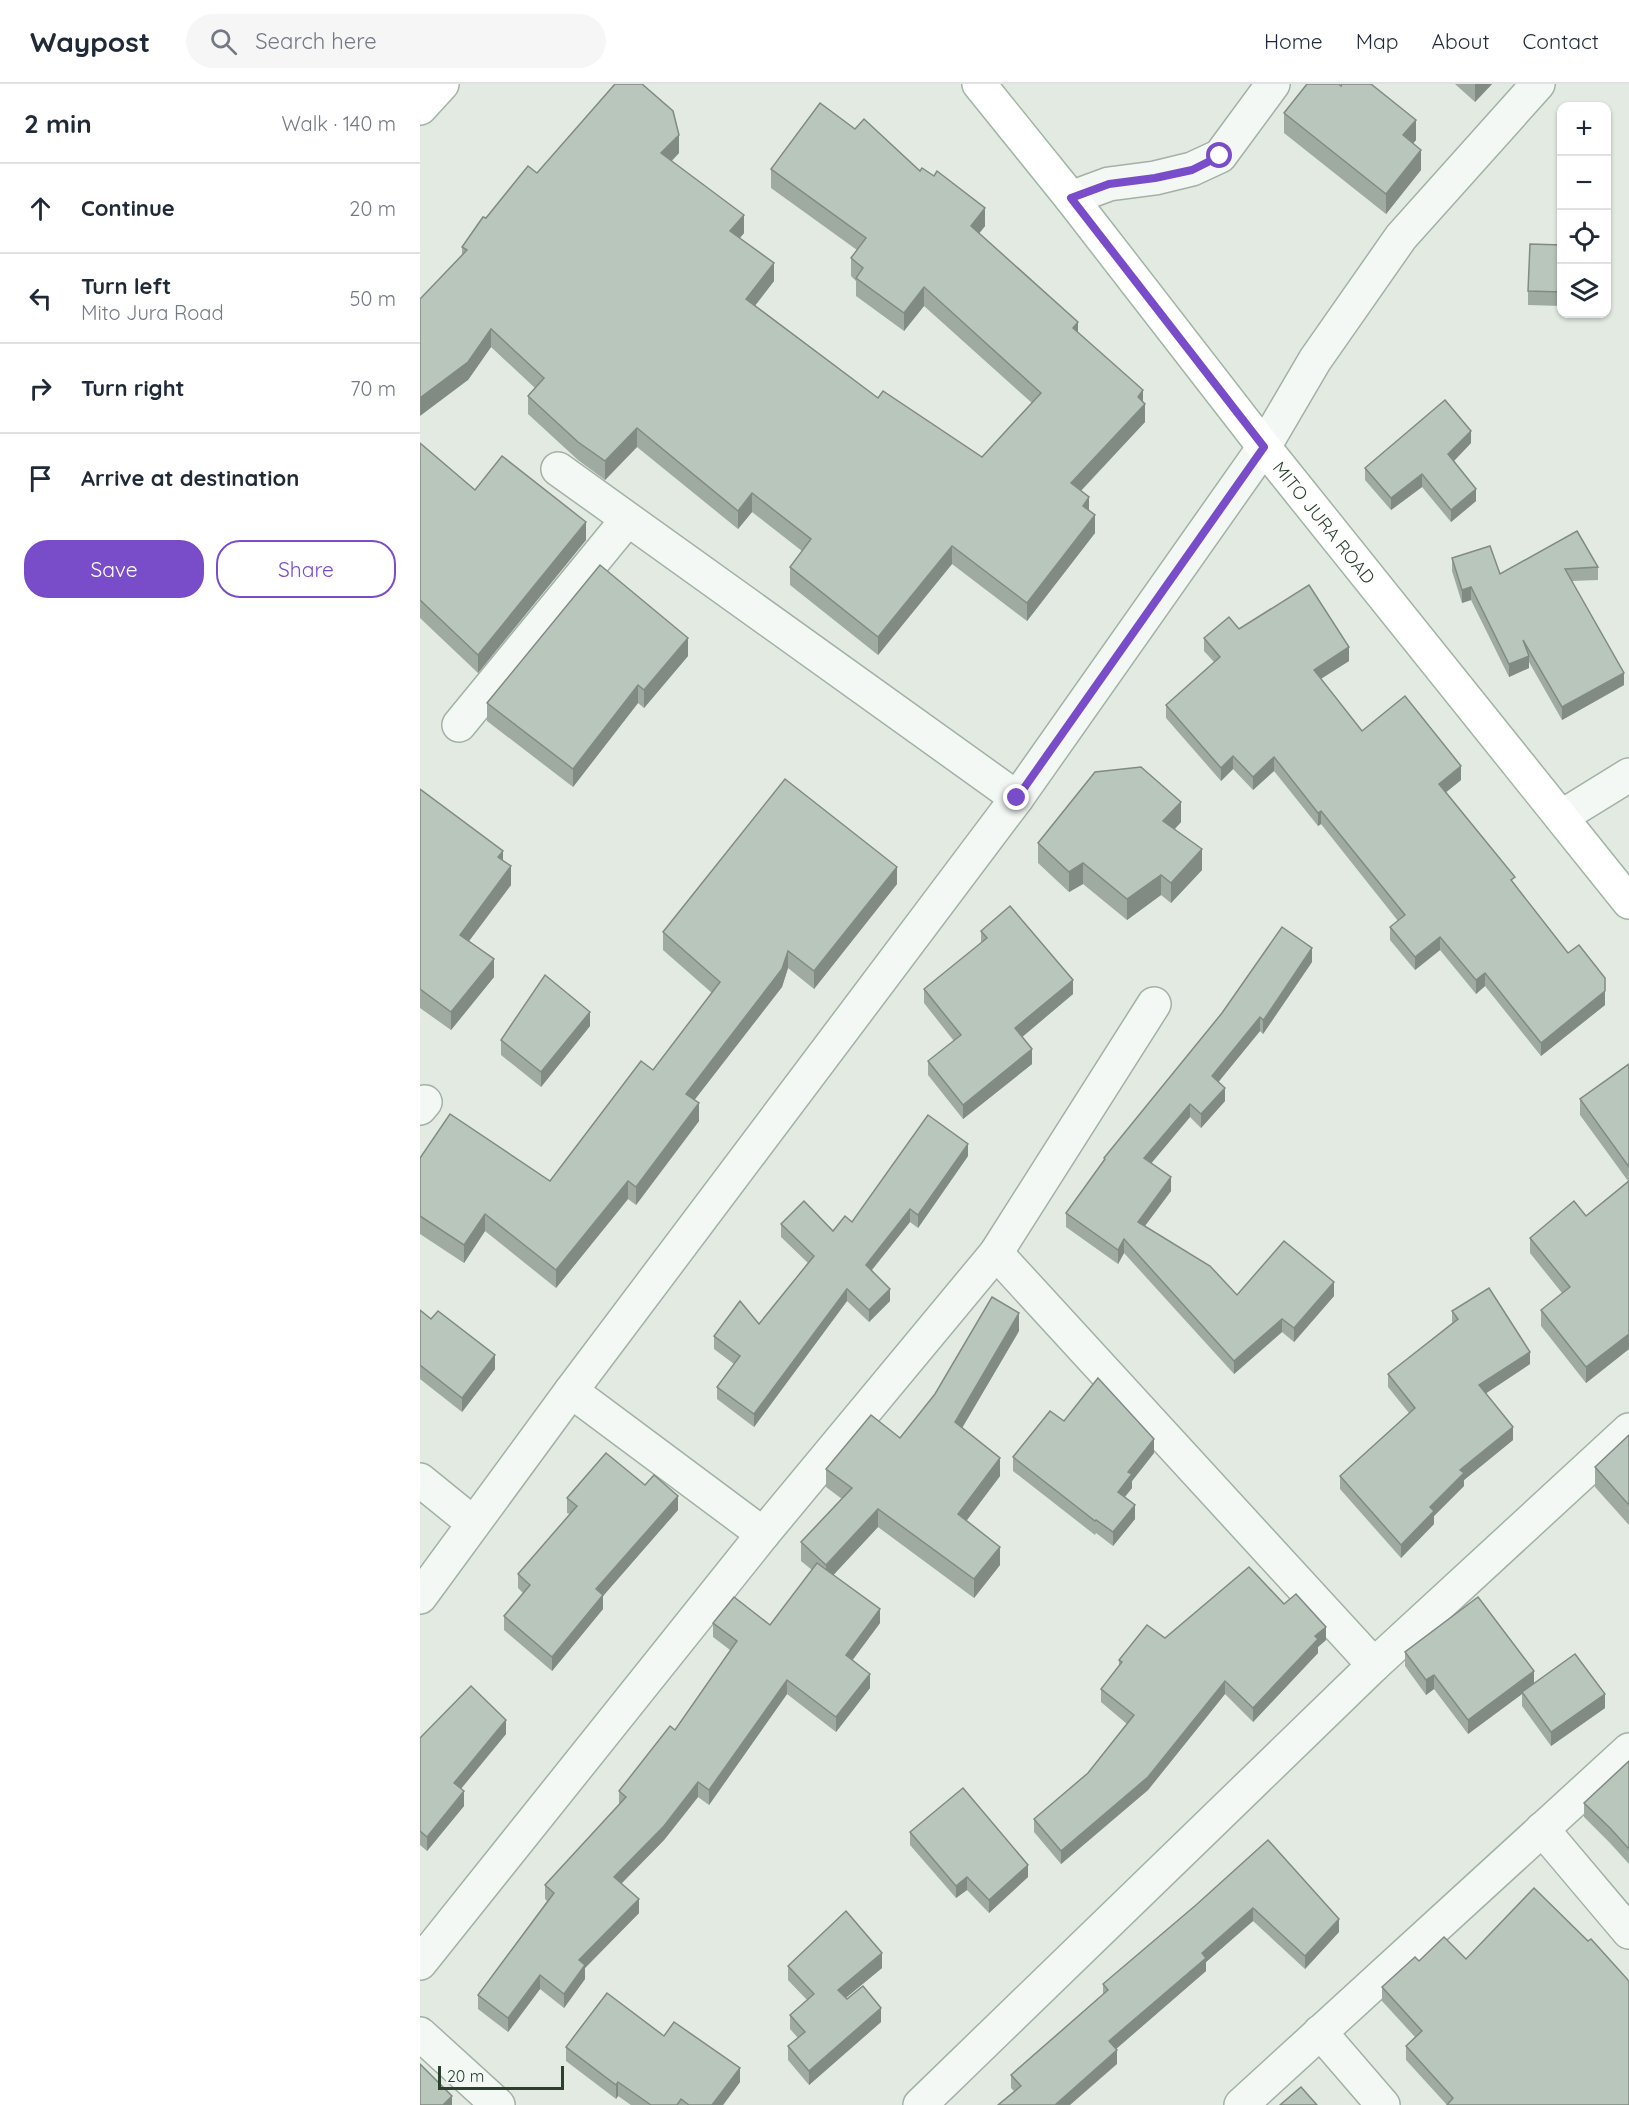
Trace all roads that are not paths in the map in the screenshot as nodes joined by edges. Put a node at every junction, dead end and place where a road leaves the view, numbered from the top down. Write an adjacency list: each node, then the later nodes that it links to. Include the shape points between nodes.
1 (442, 84): 5 (main road)
2 (979, 84): 6 (main road, MITO JURA ROAD)
3 (1273, 84): 6 (street, via 1220,156 1192,170 1109,184)
4 (1538, 84): 7 (street, via 1401,237 1315,360)
5 (420, 108)
6 (1071, 198): 7 (main road, MITO JURA ROAD)
7 (1264, 447): 12 (street); 13 (main road, MITO JURA ROAD)
8 (558, 469): 9 (street)
9 (627, 520): 10 (street); 12 (street)
10 (459, 725)
11 (1629, 775): 13 (street)
12 (1017, 798): 17 (street)
13 (1561, 817): 14 (main road, MITO JURA ROAD)
14 (1629, 902)
15 (1154, 1004): 16 (street)
16 (996, 1253): 21 (street); 23 (street)
17 (571, 1391): 20 (street); 21 (street)
18 (1629, 1430): 23 (street)
19 (420, 1480): 20 (street)
20 (473, 1523): 22 (street)
21 (763, 1534): 27 (street)
22 (420, 1597)
23 (1374, 1665): 31 (street)
24 (1629, 1750): 25 (street)
25 (1542, 1829): 26 (street); 28 (street)
26 (1629, 1932)
27 (420, 1963)
28 (1320, 2032): 32 (street); 33 (street)
29 (420, 2034): 30 (street)
30 (498, 2105)
31 (920, 2105)
32 (1241, 2105)
33 (1383, 2105)

